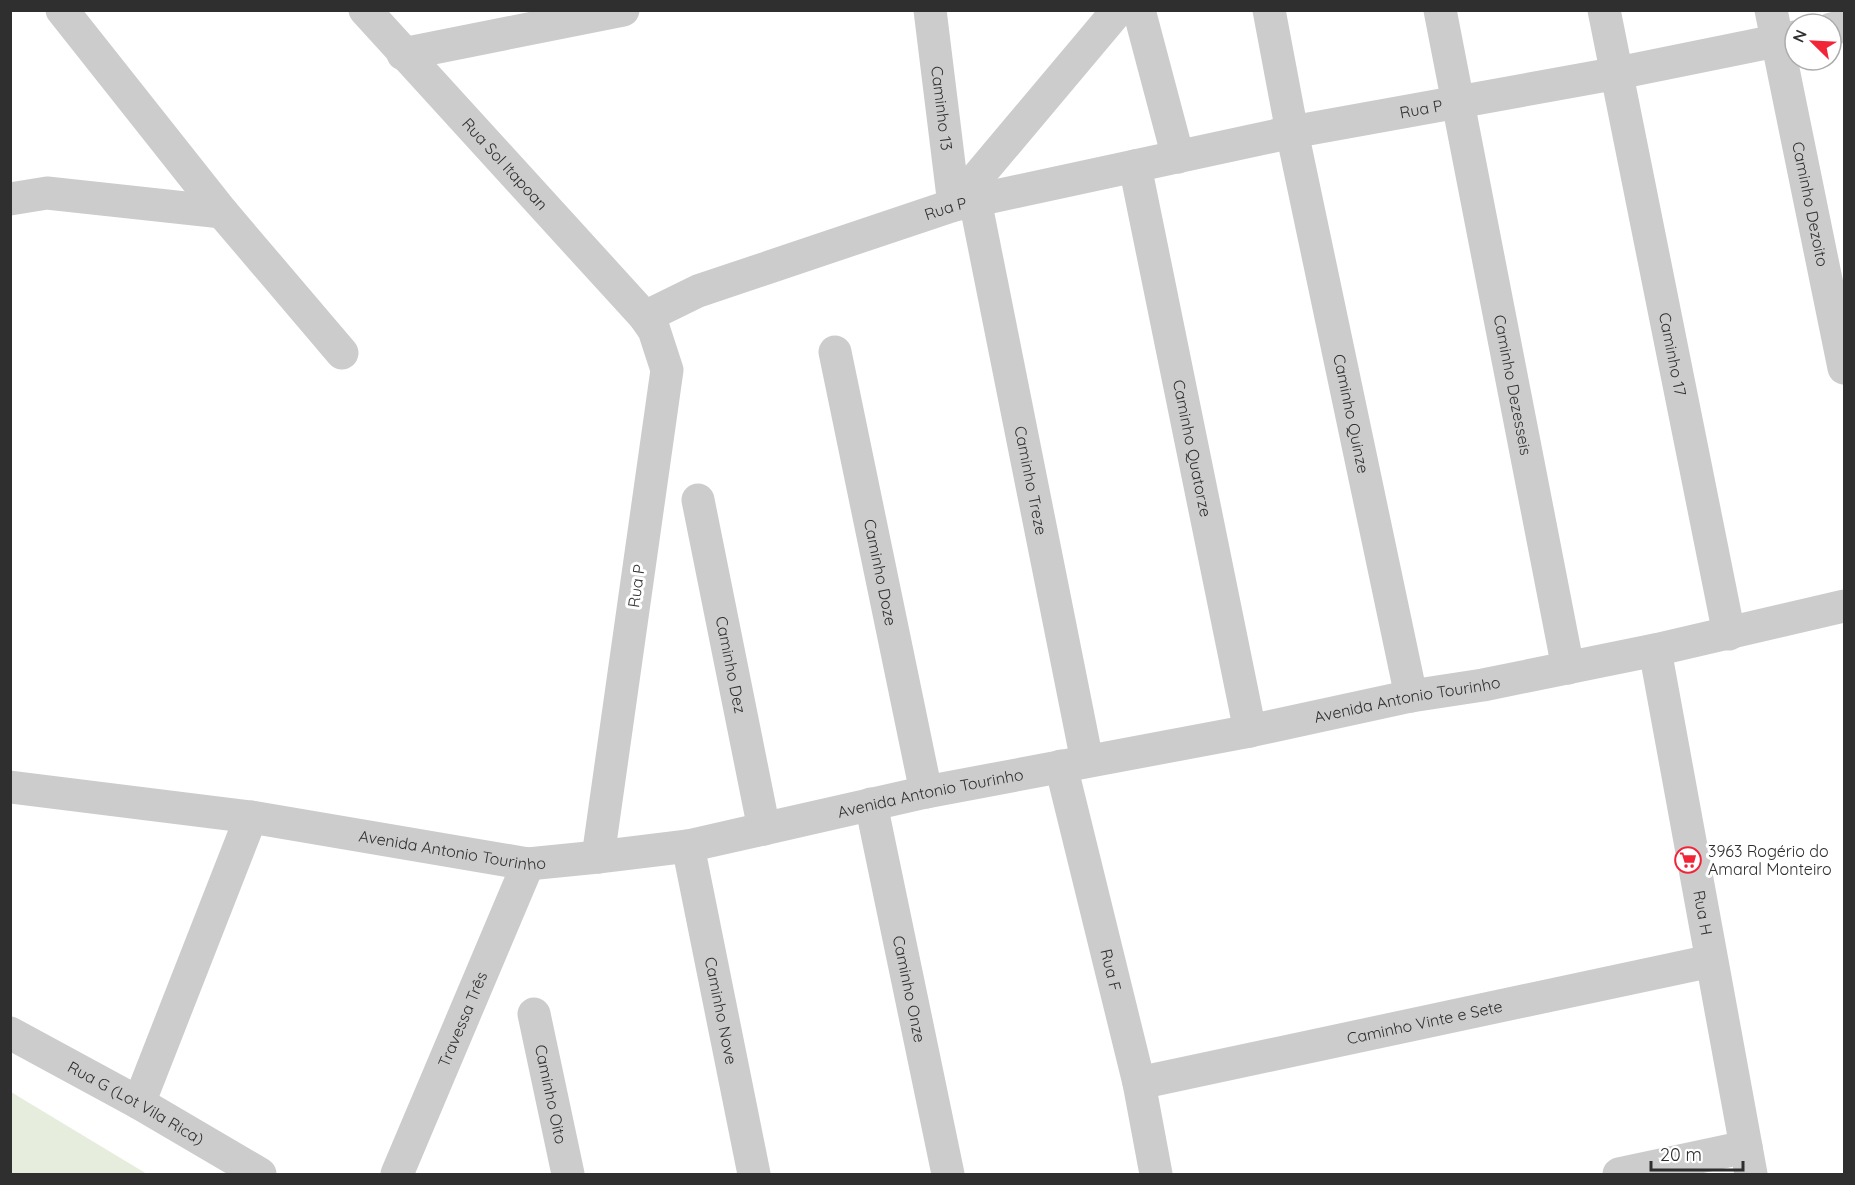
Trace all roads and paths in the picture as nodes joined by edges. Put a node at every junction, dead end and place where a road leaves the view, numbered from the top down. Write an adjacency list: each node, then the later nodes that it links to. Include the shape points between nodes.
1 (62, 10): 19 (street)
2 (364, 10): 11 (street, Rua Sol Itapoan)
3 (623, 10): 11 (street)
4 (930, 10): 18 (street, Caminho 13)
5 (1118, 10): 18 (street)
6 (1139, 10): 15 (street)
7 (1269, 10): 14 (street, Caminho Quinze)
8 (1440, 10): 13 (street, Caminho Dezesseis)
9 (1604, 10): 12 (street, Caminho 17)
10 (1781, 29): 12 (street, Rua P); 23 (street, Caminho Dezoito)
11 (403, 54): 20 (street, Rua Sol Itapoan)
12 (1618, 73): 13 (street, Rua P); 26 (street, Caminho 17)
13 (1457, 102): 14 (street, Rua P); 28 (street, Caminho Dezesseis)
14 (1292, 132): 15 (street, Rua P); 29 (street, Caminho Quinze)
15 (1178, 157): 16 (street, Rua P)
16 (1135, 166): 18 (street, Rua P); 30 (street, Caminho Quatorze)
17 (10, 199): 19 (street, via 47,193)
18 (965, 203): 20 (street, Rua P, via 698,291); 31 (street, Caminho Treze)
19 (222, 212): 22 (street)
20 (645, 317): 38 (street, Rua P, via 654,330 666,370)
21 (835, 352): 33 (street, Caminho Doze)
22 (342, 353)
23 (1845, 369)
24 (698, 500): 36 (street, Caminho Dez)
25 (1845, 606): 26 (street, Avenida Antonio Tourinho)
26 (1729, 634): 27 (street, Avenida Antonio Tourinho)
27 (1655, 650): 28 (street, Avenida Antonio Tourinho); 40 (street, Rua H)
28 (1568, 668): 29 (street, Avenida Antonio Tourinho)
29 (1411, 696): 30 (street, Avenida Antonio Tourinho)
30 (1250, 731): 31 (street, Avenida Antonio Tourinho)
31 (1074, 764): 33 (street, Avenida Antonio Tourinho); 43 (street, Rua F)
32 (10, 787): 35 (street, Avenida Antonio Tourinho)
33 (926, 792): 34 (street, Avenida Antonio Tourinho)
34 (871, 804): 36 (street, Avenida Antonio Tourinho); 50 (street, Caminho Onze)
35 (251, 817): 39 (street, Avenida Antonio Tourinho); 44 (street)
36 (764, 829): 37 (street, Avenida Antonio Tourinho)
37 (688, 846): 38 (street, Avenida Antonio Tourinho); 49 (street, Caminho Nove)
38 (598, 857): 39 (street, Avenida Antonio Tourinho)
39 (528, 864): 47 (street, Travessa Três)
40 (1711, 961): 43 (street, Caminho Vinte e Sete); 45 (street, Rua H)
41 (534, 1014): 48 (street, Caminho Oito)
42 (10, 1033): 44 (street, Rua G (Lot Vila Rica))
43 (1139, 1083): 51 (street, Rua F)
44 (139, 1103): 46 (street, Rua G (Lot Vila Rica))
45 (1749, 1161): 52 (street)
46 (260, 1174)
47 (397, 1174)
48 (568, 1174)
49 (754, 1174)
50 (948, 1174)
51 (1156, 1174)
52 (1619, 1174)

